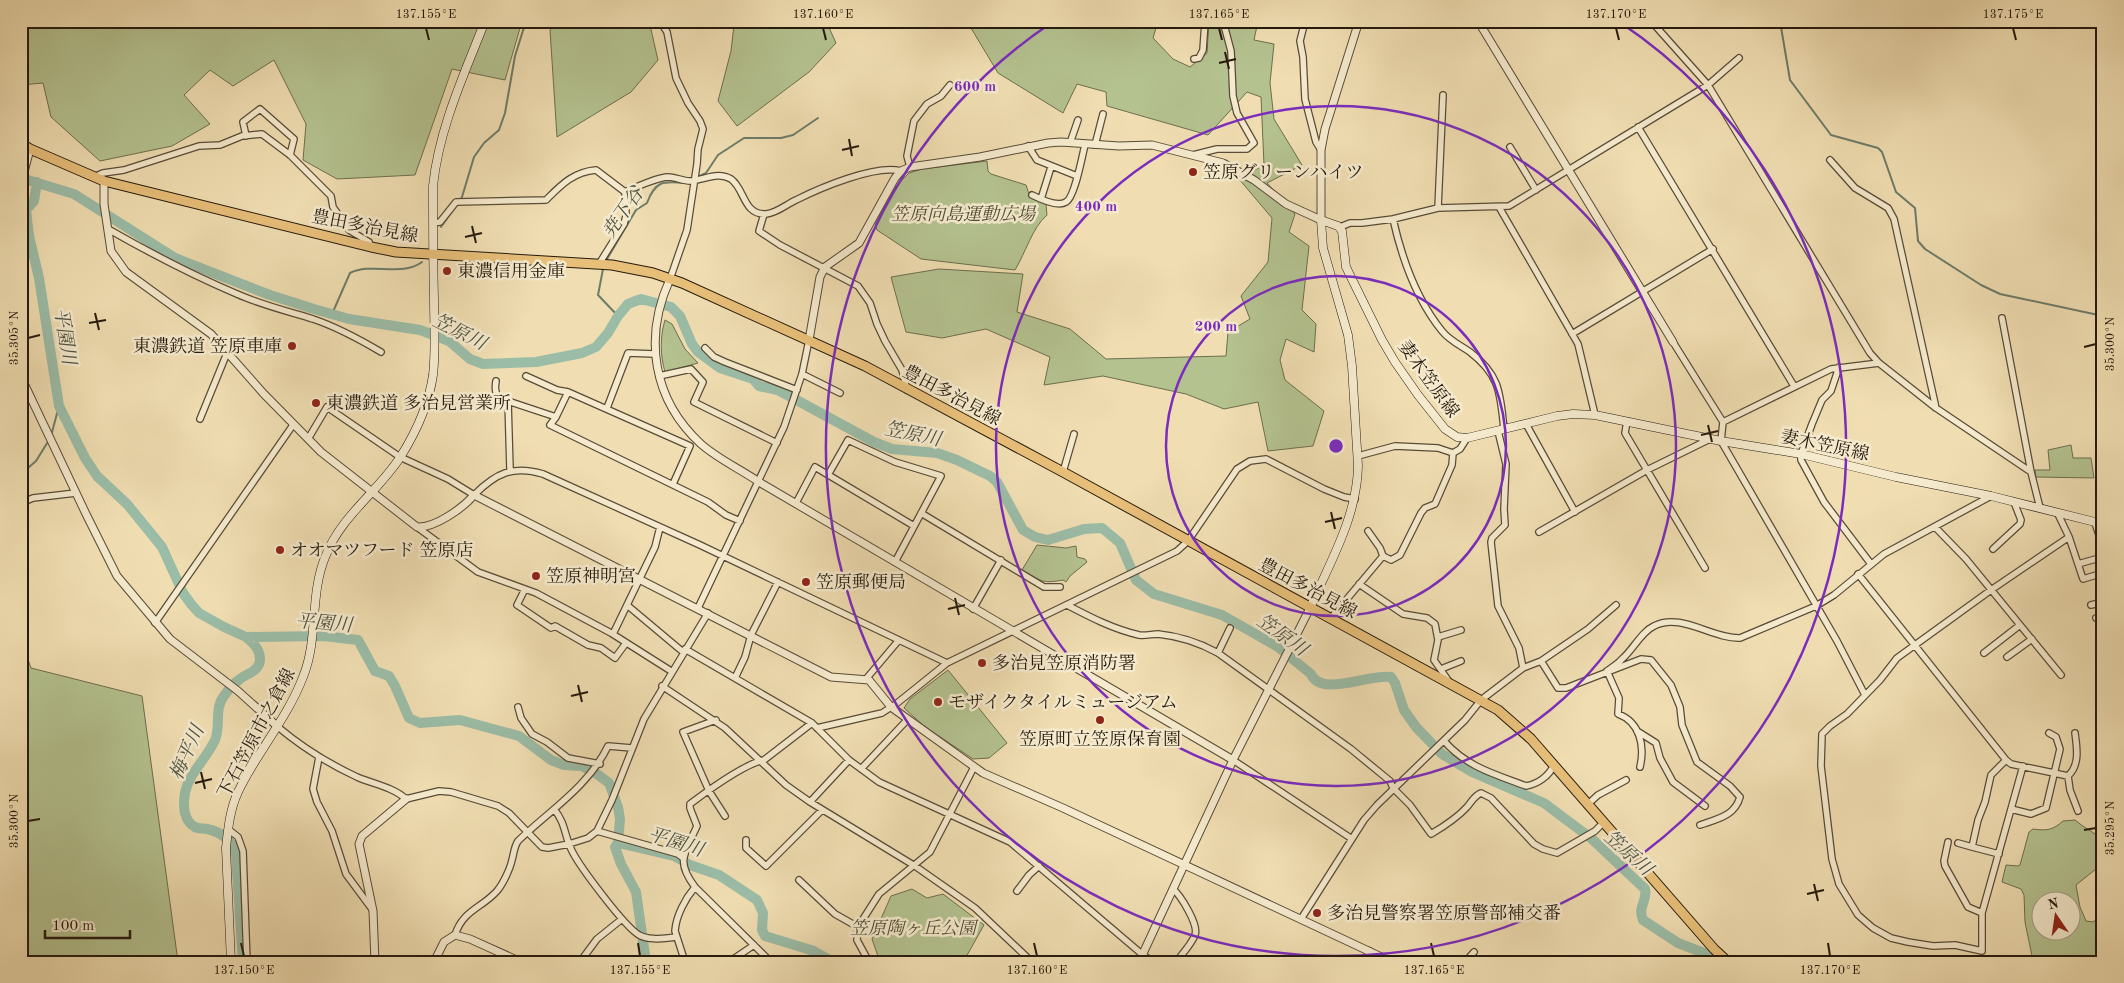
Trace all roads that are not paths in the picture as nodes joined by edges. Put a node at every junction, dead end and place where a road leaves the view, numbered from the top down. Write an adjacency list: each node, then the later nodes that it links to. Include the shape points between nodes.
1 (485, 21): 47 (main road, 下石笠原市之倉線, via 444,129 436,160)
2 (660, 21): 35 (street, via 667,32 676,78 703,130)
3 (1205, 21): 10 (street, via 1204,50 1199,58)
4 (1223, 21): 27 (street, via 1231,51 1237,113 1254,143 1247,148 1211,150)
5 (1305, 21): 25 (street, via 1300,40 1306,99 1316,142)
6 (1358, 21): 25 (street)
7 (1478, 21): 31 (street)
8 (1651, 21): 12 (street)
9 (1740, 58): 12 (street)
10 (1194, 59)
11 (950, 85): 30 (street, via 941,96 927,104 914,121 907,156)
12 (1708, 85): 16 (street); 65 (street)
13 (1443, 95): 43 (street)
14 (1103, 114): 21 (street)
15 (1078, 120): 19 (street)
16 (1638, 127): 31 (street); 51 (street)
17 (246, 136): 26 (street, via 262,134); 26 (street, via 243,122 260,109 294,139); 34 (street, via 220,145 199,146)
18 (21, 143): 24 (main road, 豊田多治見線)
19 (1070, 143): 20 (street); 22 (street)
20 (1085, 145): 21 (street); 33 (street)
21 (1095, 145): 27 (street, via 1152,145)
22 (1028, 146): 29 (street, via 1034,158); 30 (street)
23 (1510, 147): 38 (street)
24 (30, 149): 34 (main road, 豊田多治見線); 37 (street)
25 (1321, 150): 46 (street)
26 (290, 155): 50 (street, via 331,196 333,207 349,230 369,242)
27 (1193, 155): 46 (street, via 1223,163 1254,180 1286,204)
28 (1830, 160): 79 (street, via 1855,188 1888,208 1894,219)
29 (1052, 166): 33 (street); 41 (street)
30 (910, 167): 32 (street)
31 (1568, 170): 38 (street); 56 (street)
32 (901, 171): 44 (street, via 862,174); 54 (street, via 859,243)
33 (1077, 176): 41 (street, via 1065,203)
34 (94, 177): 36 (main road, 豊田多治見線)
35 (695, 180): 39 (street, via 668,177); 44 (street, via 715,176 728,178 739,185 752,210); 55 (street, via 687,230)
36 (104, 181): 49 (street); 50 (main road, 豊田多治見線)
37 (21, 183)
38 (1536, 190): 42 (street, via 1509,206)
39 (625, 192): 47 (street, via 596,170 582,172 570,178 546,200 456,202 440,222); 53 (street, via 624,224)
40 (1032, 195): 41 (street)
41 (1041, 199)
42 (1499, 207): 43 (street); 58 (street)
43 (1438, 208): 45 (street)
44 (764, 214): 54 (street, via 759,231)
45 (1394, 219): 48 (street); 87 (street, via 1405,263 1421,299 1448,338 1471,353 1499,386)
46 (1321, 220): 48 (main road); 96 (main road, via 1325,256 1348,335)
47 (433, 223): 52 (main road, 下石笠原市之倉線)
48 (1340, 227): 89 (main road, 妻木笠原線, via 1344,236 1346,267 1387,347 1445,429)
49 (108, 229): 62 (street, via 237,294 275,309 314,319); 63 (street, via 111,250 126,272 211,334)
50 (371, 247): 52 (main road, 豊田多治見線)
51 (1712, 249): 56 (street); 72 (street)
52 (433, 255): 53 (main road, 豊田多治見線); 97 (main road, 下石笠原市之倉線, via 433,375 414,433)
53 (599, 264): 55 (main road, 豊田多治見線, via 645,271)
54 (825, 267): 59 (street, via 817,288); 74 (street, via 858,286 865,295 902,370)
55 (670, 279): 59 (main road, 豊田多治見線); 64 (street, via 657,315)
56 (1642, 290): 58 (street); 60 (street)
57 (2002, 318): 101 (street)
58 (1572, 334): 80 (street, via 1578,344)
59 (809, 340): 67 (street); 74 (main road, 豊田多治見線)
60 (1673, 342): 84 (street)
61 (705, 348): 73 (street, via 714,357)
62 (382, 352)
63 (227, 353): 82 (street); 86 (street)
64 (655, 354): 70 (street); 78 (street, via 628,353)
65 (1879, 363): 66 (street); 79 (street)
66 (1839, 367): 72 (street); 95 (street, via 1831,391 1822,400)
67 (802, 374): 73 (street); 76 (street)
68 (21, 376): 105 (street)
69 (526, 376): 75 (street)
70 (659, 376): 93 (street, via 692,369 703,382 694,402); 103 (street, via 674,411 693,436 712,453)
71 (496, 381): 77 (street, via 496,394)
72 (1794, 386): 84 (street)
73 (796, 390): 93 (street)
74 (907, 390): 100 (main road, 豊田多治見線)
75 (568, 392): 78 (street); 81 (street)
76 (840, 393)
77 (508, 401): 81 (street); 98 (street)
78 (607, 408): 104 (street, via 690,446)
79 (1936, 408): 101 (street)
80 (1595, 415): 83 (main road, 妻木笠原線); 85 (main road, 妻木笠原線, via 1573,414)
81 (556, 417): 104 (street, via 550,425)
82 (200, 419)
83 (1627, 421): 91 (main road, 妻木笠原線); 99 (street, via 1625,433)
84 (1723, 422): 92 (street)
85 (1526, 424): 87 (main road, 妻木笠原線); 114 (street)
86 (293, 425): 90 (street); 158 (street)
87 (1501, 430): 89 (main road, 妻木笠原線); 177 (street, via 1506,464 1505,525 1491,542 1498,606 1519,648)
88 (1074, 434): 100 (street)
89 (1467, 438): 94 (street)
90 (308, 439): 97 (street, via 327,407); 106 (street)
91 (1710, 439): 92 (main road, 妻木笠原線); 99 (street)
92 (1721, 441): 95 (main road, 妻木笠原線); 150 (street)
93 (777, 443): 103 (street)
94 (1453, 453): 96 (street, via 1438,448 1395,446); 129 (street, via 1452,465 1435,504 1421,513 1400,555 1391,560)
95 (1802, 454): 108 (main road, 妻木笠原線); 134 (street, via 1801,460 1824,502)
96 (1358, 456): 109 (main road)
97 (400, 458): 106 (main road, 下石笠原市之倉線); 107 (street, via 448,479)
98 (510, 470): 107 (street); 121 (street, via 526,469 543,474)
99 (1647, 470): 114 (street); 136 (street)
100 (1063, 472): 126 (main road, 豊田多治見線)
101 (2031, 472): 113 (street)
102 (828, 475): 112 (street, via 815,467); 115 (street, via 848,440 895,462 941,476); 119 (street)
103 (759, 482): 112 (street); 117 (street)
104 (673, 484): 117 (street)
105 (76, 492): 110 (street); 158 (street, via 117,576)
106 (371, 493): 120 (street); 194 (main road, 下石笠原市之倉線, via 336,536 325,556 318,582 312,644 303,678)
107 (474, 495): 120 (street, via 433,525); 139 (street)
108 (1991, 496): 111 (main road, 妻木笠原線); 122 (street)
109 (1354, 499): 126 (street, via 1324,489 1266,459 1255,460 1237,468); 152 (main road, via 1350,518)
110 (22, 502)
111 (2014, 502): 113 (main road, 妻木笠原線); 128 (street, via 2020,524)
112 (796, 503): 133 (street)
113 (2040, 508): 116 (main road, 妻木笠原線)
114 (1575, 512): 124 (street)
115 (922, 513): 119 (street); 132 (street)
116 (2058, 514): 118 (main road, 妻木笠原線); 125 (street)
117 (740, 521): 130 (street)
118 (2099, 523): 127 (street)
119 (914, 526): 133 (street)
120 (417, 527): 143 (street, via 478,572)
121 (660, 527): 130 (street); 139 (street, via 655,547)
122 (1935, 527): 134 (street); 144 (street)
123 (1368, 531): 129 (street)
124 (1539, 532)
125 (2069, 537): 135 (street); 144 (street)
126 (1188, 541): 147 (street, via 1177,552); 152 (main road, 豊田多治見線)
127 (2103, 547)
128 (1993, 549)
129 (1383, 556): 141 (street)
130 (724, 557): 140 (street); 151 (street)
131 (2103, 557): 135 (street)
132 (1001, 560): 142 (street, via 1044,587); 153 (street)
133 (895, 562): 153 (street)
134 (1871, 564): 138 (street)
135 (2078, 564): 137 (street, via 2083,579)
136 (1705, 568)
137 (2103, 572)
138 (1858, 574): 150 (street); 169 (street)
139 (639, 578): 146 (street); 151 (street)
140 (778, 582): 164 (street); 167 (street)
141 (1359, 584): 156 (street); 165 (street, via 1403,614 1432,621)
142 (1060, 587)
143 (524, 589): 163 (street); 168 (street, via 517,605 551,628 555,626 615,658)
144 (1991, 590): 159 (street); 169 (street)
145 (2103, 602): 149 (street)
146 (627, 605): 163 (street); 170 (street)
147 (1067, 605): 161 (street); 171 (street, via 1098,621 1140,636 1172,636)
148 (1616, 605): 175 (street)
149 (2091, 605)
150 (1816, 606): 180 (street, via 1740,638 1729,638 1676,622 1662,623 1648,630 1622,660); 187 (street)
151 (698, 608): 154 (street)
152 (1310, 608): 156 (main road, 豊田多治見線); 186 (street)
153 (973, 609): 161 (street)
154 (708, 613): 164 (street); 170 (street)
155 (2103, 616): 157 (street)
156 (1331, 618): 184 (main road, 豊田多治見線)
157 (2096, 618)
158 (155, 623): 194 (street, via 176,645 238,691)
159 (2020, 625): 166 (street); 172 (street)
160 (1230, 628): 171 (street)
161 (1014, 630): 176 (street); 203 (street)
162 (1461, 630): 165 (street)
163 (613, 634): 168 (street)
164 (752, 635): 182 (street); 183 (street, via 831,677)
165 (1438, 637): 178 (street, via 1434,660)
166 (2032, 639): 173 (street); 181 (street)
167 (899, 640): 176 (street); 183 (street)
168 (626, 643): 179 (street)
169 (1915, 646): 187 (street, via 1897,658); 204 (street)
170 (684, 651): 179 (street); 182 (street)
171 (1218, 653): 186 (street)
172 (1984, 653)
173 (2007, 657)
174 (1461, 660): 178 (street)
175 (1541, 661): 177 (street); 180 (street, via 1558,688 1566,688)
176 (947, 663): 189 (street)
177 (1522, 668): 188 (street)
178 (1441, 669): 184 (street)
179 (672, 671): 185 (street)
180 (1607, 671): 196 (street, via 1619,698 1618,714 1629,718); 228 (street, via 1641,659 1651,660 1671,685 1697,762 1740,796 1734,810)
181 (2061, 675)
182 (735, 678): 193 (street)
183 (866, 679): 189 (street)
184 (1451, 684): 188 (main road, 豊田多治見線)
185 (662, 686): 192 (street); 200 (street)
186 (1269, 688): 203 (street); 215 (street, via 1351,748 1390,781)
187 (1865, 695): 248 (street, via 1822,734 1821,766 1832,859 1839,884 1858,915 1873,928 1891,938 1908,942 1955,945 1982,951)
188 (1481, 700): 199 (street); 206 (main road, 豊田多治見線, via 1514,722)
189 (891, 707): 191 (street); 195 (street, via 882,713)
190 (518, 708): 207 (street, via 532,734 568,758)
191 (908, 719): 209 (street); 211 (street)
192 (716, 720): 205 (street); 216 (street, via 683,732)
193 (812, 723): 195 (street); 205 (street)
194 (278, 727): 201 (street); 229 (main road, 下石笠原市之倉線, via 237,794)
195 (817, 728): 202 (street)
196 (1637, 731): 210 (street, via 1641,744); 220 (street, via 1656,743 1673,782)
197 (2049, 733): 212 (street, via 2056,737 2060,749)
198 (2075, 733): 213 (street, via 2078,750 2074,770)
199 (1444, 741): 206 (street, via 1471,765 1526,786 1550,774); 215 (street)
200 (632, 748): 207 (street, via 608,746); 230 (street)
201 (319, 757): 217 (street); 247 (street, via 313,789 316,802 332,832 346,874)
202 (849, 760): 211 (street); 218 (street)
203 (1233, 760): 232 (street); 242 (street)
204 (2006, 760): 208 (street); 237 (street, via 1991,775)
205 (760, 761): 216 (street); 218 (street)
206 (1554, 765): 219 (main road, 豊田多治見線)
207 (598, 766): 221 (street)
208 (2023, 766): 212 (street); 222 (street)
209 (974, 767): 225 (street); 242 (street)
210 (1640, 767)
211 (861, 769): 225 (street, via 879,782)
212 (2054, 772): 213 (street); 222 (street, via 2046,808 2031,814)
213 (2068, 776): 224 (street)
214 (1626, 780): 219 (street)
215 (1393, 788): 227 (street, via 1410,804 1431,834 1481,793 1491,798 1542,849 1560,852); 232 (street, via 1364,820)
216 (710, 791): 226 (street); 239 (street, via 690,804 697,826)
217 (406, 799): 231 (street, via 439,791 451,792 498,806); 247 (street, via 362,836 359,844)
218 (810, 802): 223 (street)
219 (1587, 805): 227 (main road, 豊田多治見線)
220 (1704, 806)
221 (554, 809): 231 (street); 236 (street, via 562,819)
222 (2011, 809): 238 (street)
223 (822, 810): 233 (street, via 766,866 746,848); 240 (street)
224 (2078, 811)
225 (949, 814): 240 (street, via 934,846); 241 (street, via 1010,842)
226 (725, 816)
227 (1603, 823): 274 (main road, 豊田多治見線)
228 (1700, 825)
229 (228, 830): 258 (main road, 下石笠原市之倉線); 259 (street, via 238,837 243,851)
230 (597, 830): 236 (street, via 588,838); 239 (street)
231 (528, 831): 236 (street, via 545,848); 252 (street, via 515,846 512,862 497,891 458,924)
232 (1352, 839): 250 (street)
233 (746, 840)
234 (1948, 842): 248 (street, via 1945,866 1968,907)
235 (1958, 842): 237 (street)
236 (569, 844): 249 (street, via 583,870)
237 (1972, 847): 238 (street)
238 (1999, 854): 248 (street)
239 (683, 858): 244 (street, via 685,874)
240 (915, 866): 251 (street, via 879,894); 268 (street, via 975,908)
241 (1039, 866): 246 (street); 257 (street)
242 (1184, 866): 245 (street); 250 (street)
243 (800, 880): 251 (street, via 835,914)
244 (696, 887): 253 (street, via 675,926); 254 (street)
245 (1173, 889): 257 (street); 270 (street, via 1181,897 1196,934)
246 (1017, 891)
247 (373, 910): 260 (street)
248 (1982, 913)
249 (622, 918): 253 (street, via 639,935 647,938); 263 (street, via 597,939)
250 (1301, 919): 255 (street)
251 (858, 927): 267 (street, via 857,940)
252 (454, 935): 261 (street, via 444,942); 262 (street)
253 (677, 937): 264 (street)
254 (754, 945): 265 (street); 266 (street)
255 (1370, 951): 271 (street); 272 (street)
256 (1474, 952): 273 (street)
257 (1141, 958): 269 (street)
258 (231, 962)
259 (247, 962)
260 (375, 962)
261 (434, 962)
262 (520, 962)
263 (580, 962)
264 (685, 962)
265 (729, 962)
266 (771, 962)
267 (869, 962)
268 (1032, 962)
269 (1154, 962)
270 (1176, 962)
271 (1364, 962)
272 (1392, 962)
273 (1465, 962)
274 (1728, 962)

